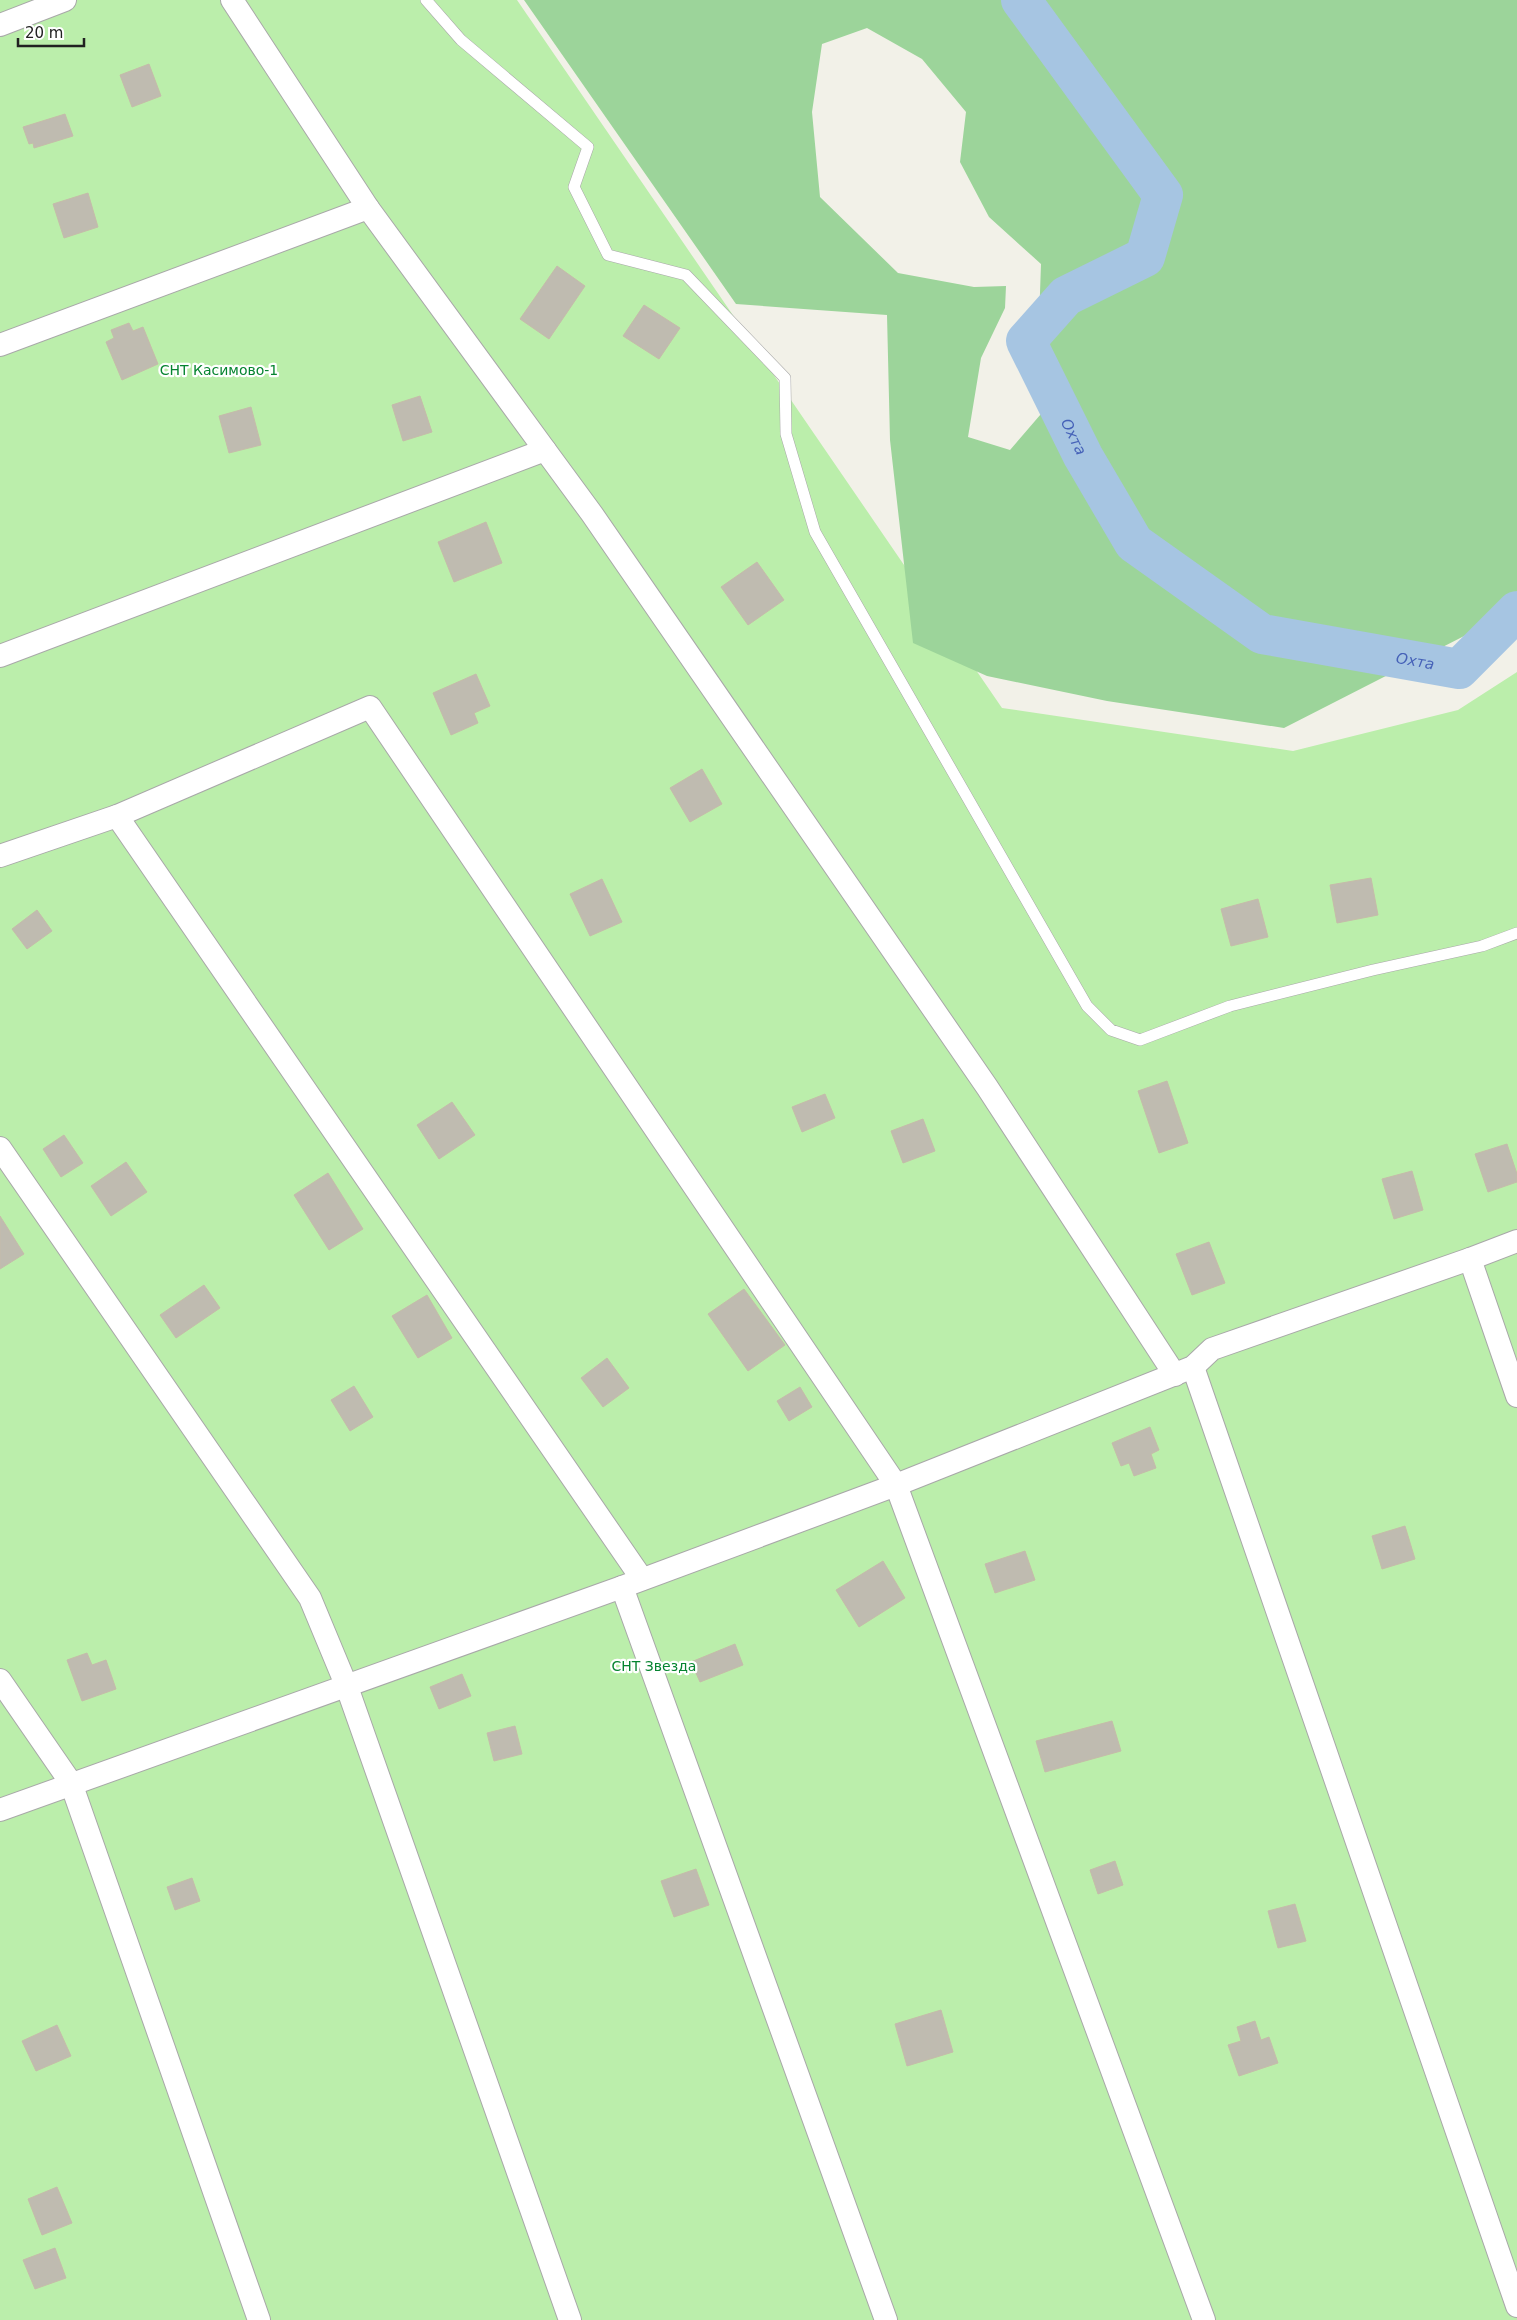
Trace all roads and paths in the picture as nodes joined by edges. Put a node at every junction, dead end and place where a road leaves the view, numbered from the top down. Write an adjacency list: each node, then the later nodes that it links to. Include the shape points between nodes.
1 (65, 0): 4 (street)
2 (232, 0): 5 (street)
3 (426, 0): 11 (lane, via 461,40 588,147 574,187 608,254 686,274 785,378 786,434 815,532 1087,1006 1111,1030 1140,1040 1230,1006 1482,946)
4 (0, 25)
5 (368, 208): 6 (street); 7 (street)
6 (0, 345)
7 (545, 450): 8 (street); 15 (street, via 598,522)
8 (0, 656)
9 (117, 816): 10 (street); 17 (street, via 370,707); 18 (street)
10 (0, 856)
11 (1517, 933)
12 (0, 1148): 20 (street, via 310,1598)
13 (1517, 1240): 14 (street)
14 (1470, 1259): 15 (street, via 1212,1349); 16 (street)
15 (1184, 1371): 17 (street); 23 (street)
16 (1517, 1396)
17 (896, 1485): 18 (street); 27 (street)
18 (632, 1583): 20 (street); 26 (street)
19 (0, 1680): 21 (street)
20 (347, 1687): 21 (street); 25 (street)
21 (72, 1783): 22 (street); 24 (street)
22 (0, 1810)
23 (1517, 2306)
24 (259, 2320)
25 (570, 2320)
26 (886, 2320)
27 (1204, 2320)

